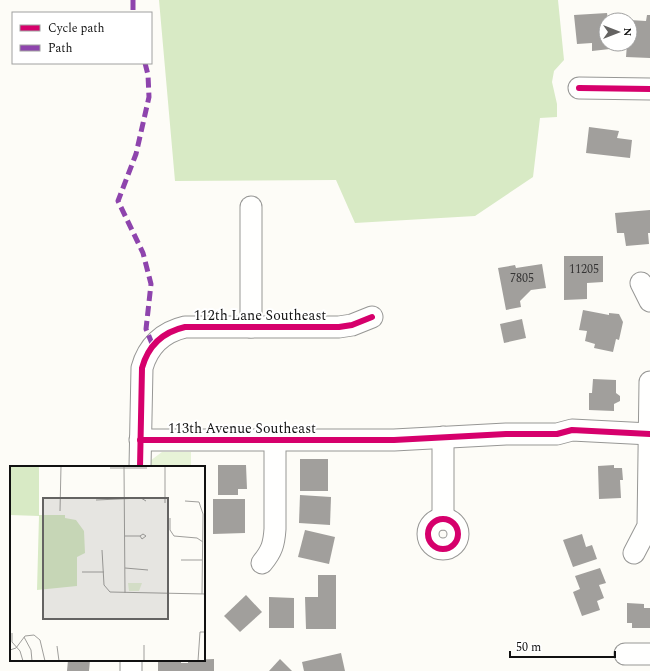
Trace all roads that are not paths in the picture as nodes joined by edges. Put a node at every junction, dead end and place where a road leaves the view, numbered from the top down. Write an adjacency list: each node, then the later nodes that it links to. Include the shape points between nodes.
1 (579, 88): 2 (street)
2 (650, 90)
3 (250, 207): 5 (street)
4 (372, 317): 5 (street, 112th Lane Southeast, via 339,327)
5 (251, 327): 9 (street, 112th Lane Southeast, via 185,327 163,336 153,346 142,368)
6 (650, 382): 7 (street)
7 (649, 434): 8 (street, 113th Avenue Southeast, via 572,430 557,434); 13 (street, via 648,526)
8 (443, 437): 10 (street, 113th Avenue Southeast, via 394,440); 12 (street)
9 (140, 440): 10 (street, 113th Avenue Southeast); 11 (street)
10 (275, 440): 14 (street, via 274,543 270,554)
11 (140, 466)
12 (443, 519)
13 (634, 553)
14 (262, 563)
15 (625, 654): 16 (street)
16 (650, 654)

